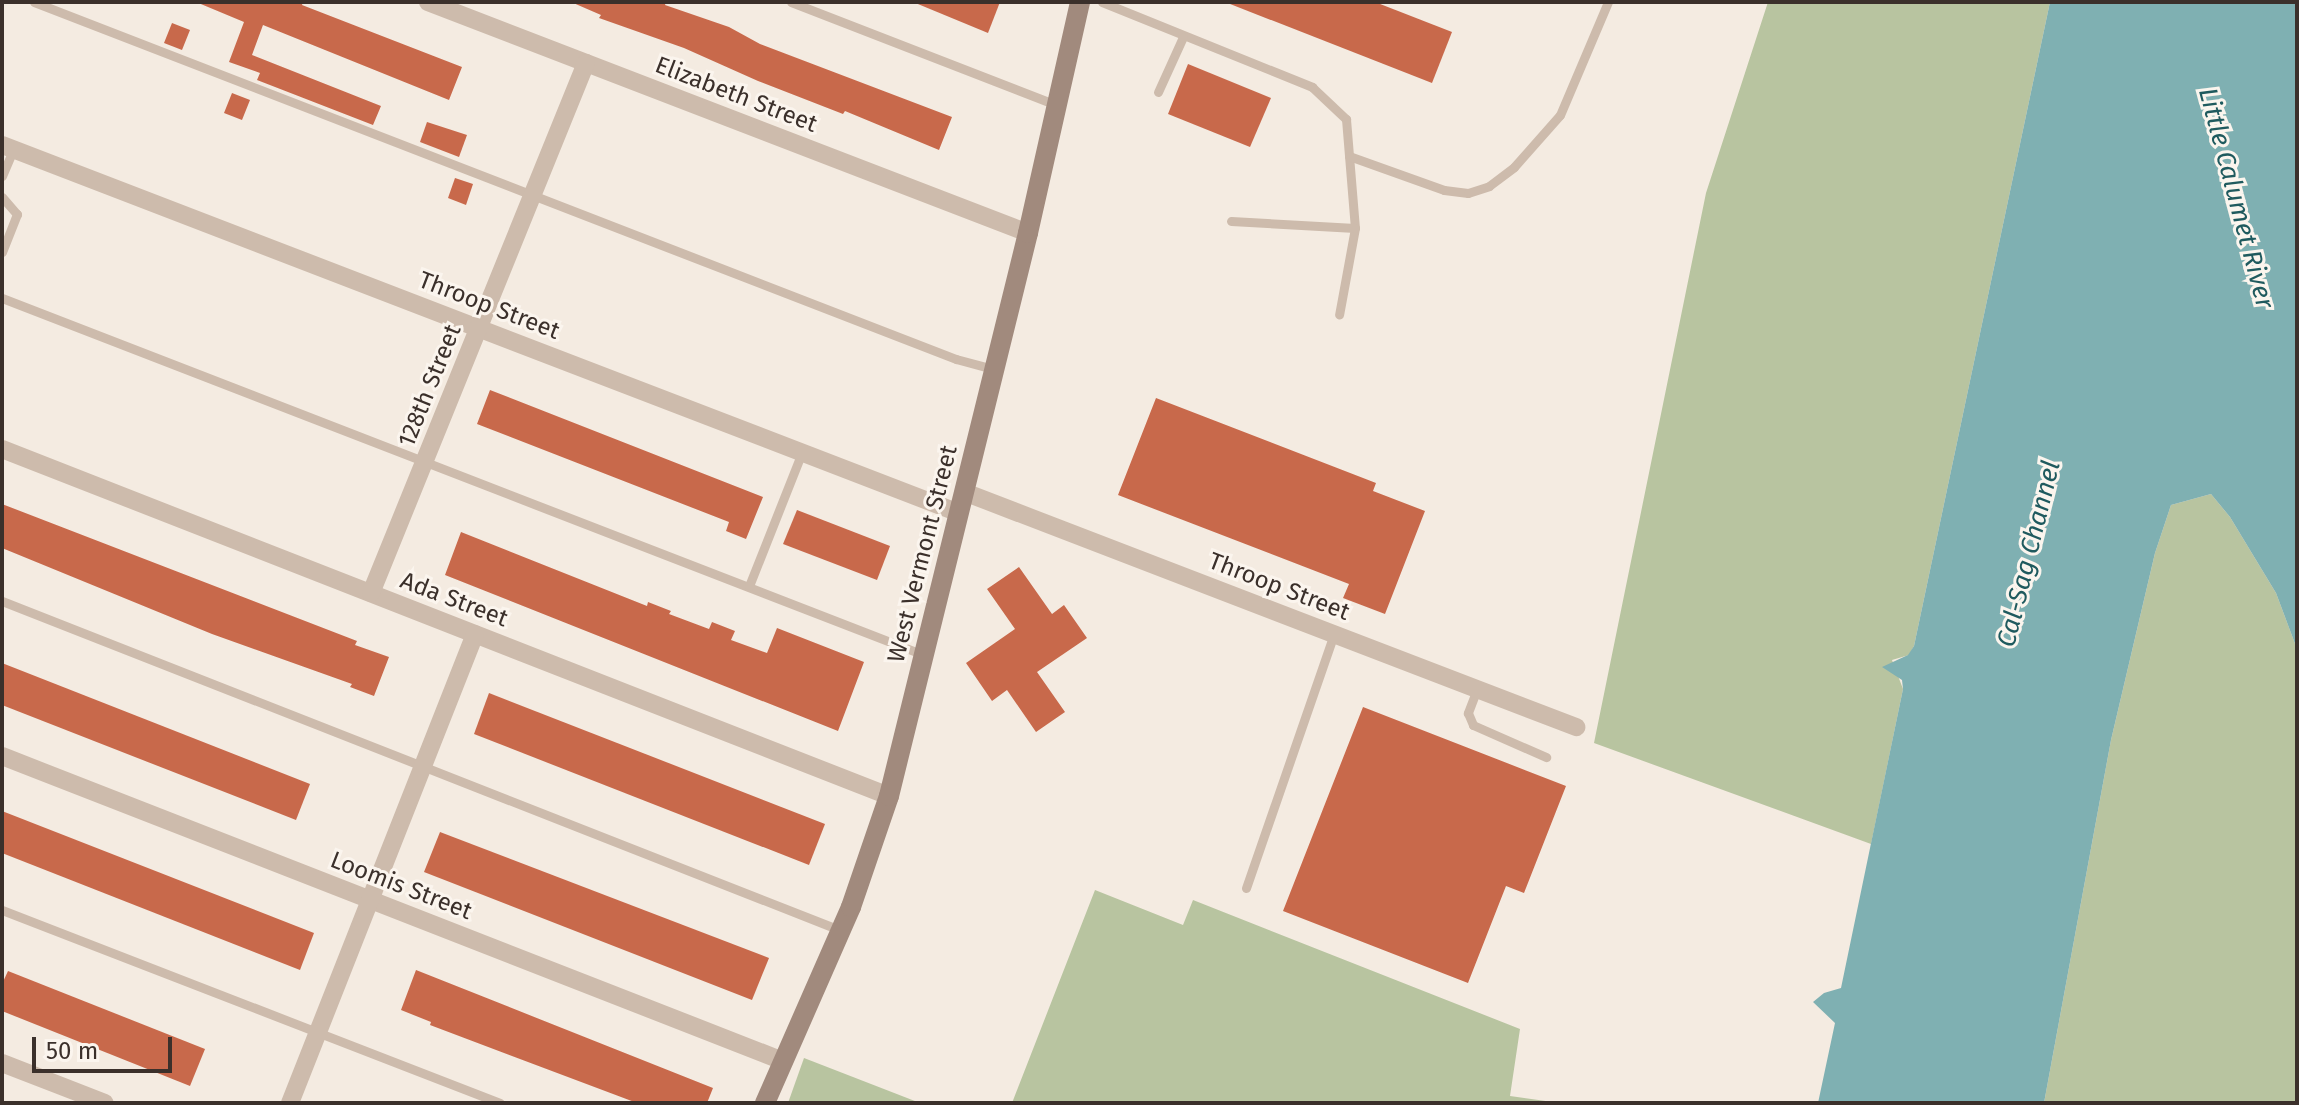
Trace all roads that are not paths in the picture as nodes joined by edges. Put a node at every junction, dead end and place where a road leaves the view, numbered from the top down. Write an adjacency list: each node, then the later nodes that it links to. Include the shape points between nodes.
1 (34, 2): 14 (lane)
2 (428, 2): 8 (street, Elizabeth Street)
3 (791, 2): 10 (lane)
4 (1080, 2): 10 (street, West Vermont Street)
5 (1102, 2): 7 (lane)
6 (1608, 2): 12 (lane, via 1560,115 1514,167 1489,186 1468,193 1444,190)
7 (1183, 37): 9 (lane); 12 (lane, via 1312,87 1346,119)
8 (586, 63): 14 (street, 128th Street); 18 (street, Elizabeth Street)
9 (1158, 92)
10 (1058, 106): 18 (street, West Vermont Street)
11 (8, 147): 13 (lane); 22 (street, Throop Street)
12 (1349, 156): 17 (lane)
13 (2, 176)
14 (533, 195): 22 (street, 128th Street); 23 (lane, via 956,359)
15 (2, 197): 19 (lane, via 17,214)
16 (1231, 221): 17 (lane)
17 (1355, 228): 21 (lane)
18 (1028, 233): 23 (street, West Vermont Street)
19 (2, 252)
20 (2, 298): 26 (lane)
21 (1339, 315)
22 (480, 328): 25 (street, Throop Street); 26 (street, 128th Street)
23 (995, 369): 27 (street, West Vermont Street)
24 (2, 449): 30 (street, Ada Street)
25 (802, 452): 28 (street, Throop Street); 29 (lane)
26 (427, 460): 29 (lane); 30 (street, 128th Street)
27 (964, 492): 28 (street, West Vermont Street); 33 (street, Throop Street)
28 (959, 513): 34 (street, West Vermont Street)
29 (749, 586): 34 (lane)
30 (371, 593): 32 (street, Ada Street)
31 (2, 601): 39 (lane)
32 (475, 634): 39 (street); 40 (street, Ada Street)
33 (1334, 634): 35 (street, Throop Street); 41 (lane)
34 (925, 656): 40 (street, West Vermont Street)
35 (1477, 689): 36 (street, Throop Street); 38 (lane, via 1468,713 1473,725)
36 (1576, 727)
37 (2, 756): 42 (street, Loomis Street)
38 (1546, 757)
39 (423, 767): 42 (street); 44 (lane)
40 (889, 796): 44 (street, West Vermont Street)
41 (1246, 888)
42 (370, 900): 45 (street); 46 (street, Loomis Street)
43 (2, 910): 45 (lane)
44 (840, 930): 46 (street, West Vermont Street)
45 (318, 1033): 49 (street); 50 (lane)
46 (783, 1061): 51 (street, West Vermont Street)
47 (2, 1063): 48 (street)
48 (105, 1103)
49 (290, 1103)
50 (500, 1103)
51 (765, 1103)

